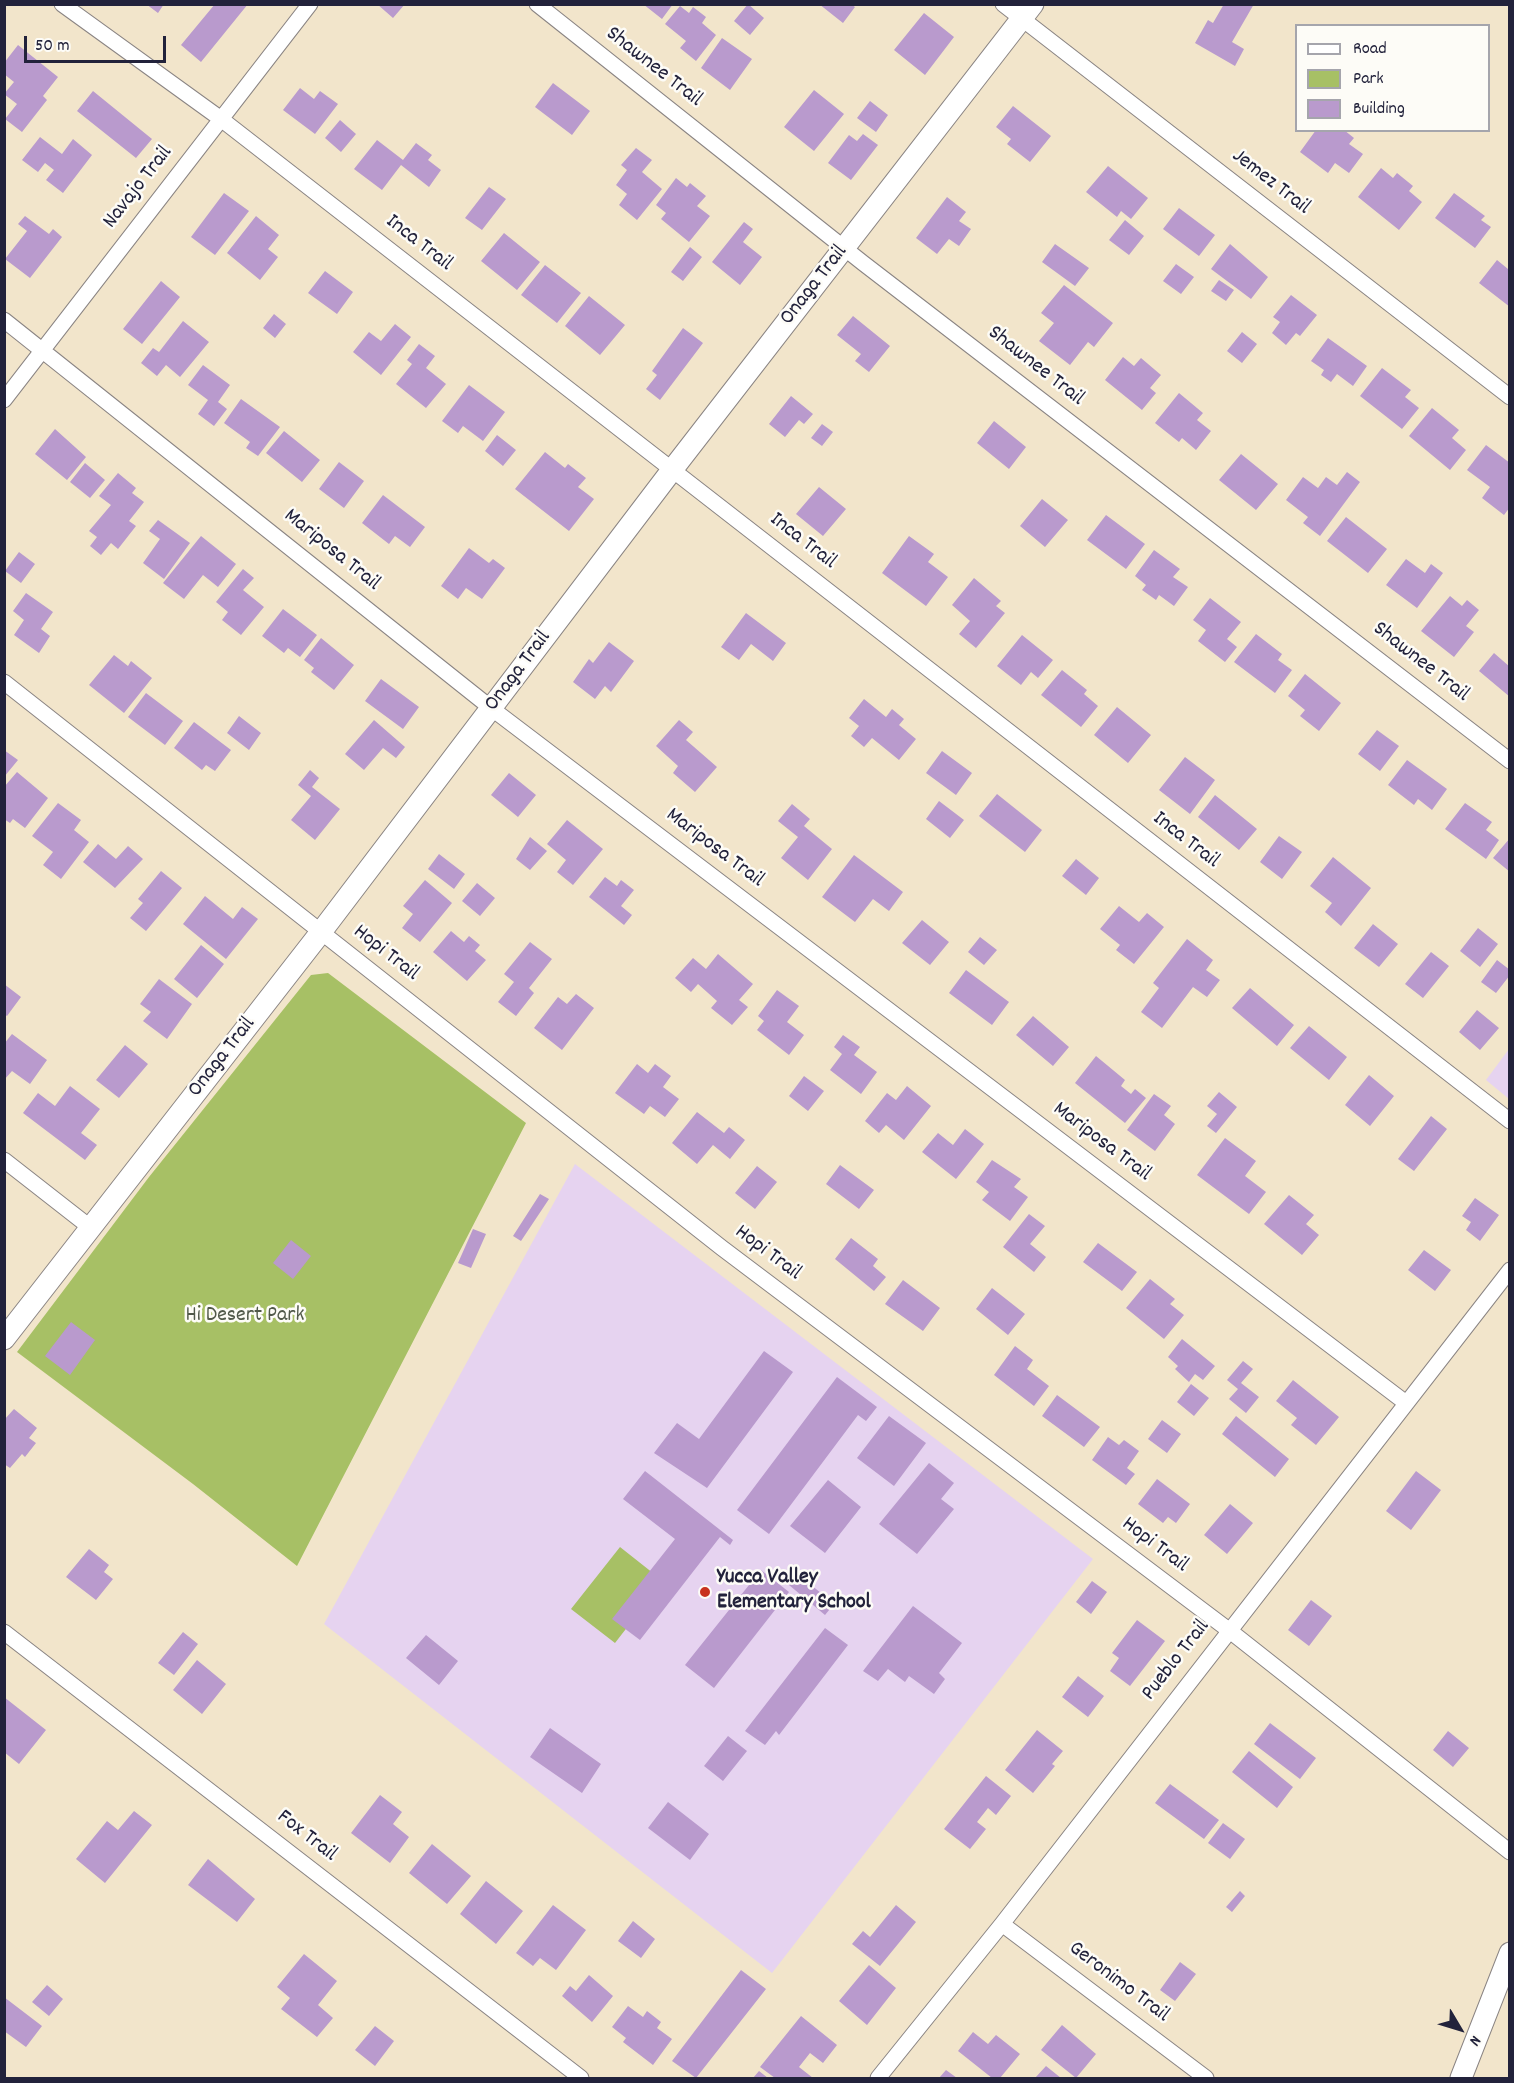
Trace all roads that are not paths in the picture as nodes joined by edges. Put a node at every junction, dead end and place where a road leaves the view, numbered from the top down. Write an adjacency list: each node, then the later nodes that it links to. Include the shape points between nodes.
1 (62, 4): 6 (street, Inca Trail)
2 (310, 4): 6 (street, Navajo Trail)
3 (537, 4): 7 (street, Shawnee Trail)
4 (1003, 4): 5 (street, Jemez Trail)
5 (1028, 12): 7 (street, Onaga Trail); 10 (street, Jemez Trail)
6 (221, 118): 9 (street, Navajo Trail); 12 (street, Inca Trail)
7 (844, 248): 12 (street, Onaga Trail); 15 (street, Shawnee Trail)
8 (4, 320): 9 (street, Mariposa Trail)
9 (44, 349): 11 (street, Navajo Trail); 14 (street, Mariposa Trail)
10 (1509, 397)
11 (4, 400)
12 (672, 470): 14 (street, Onaga Trail); 17 (street, Inca Trail)
13 (4, 682): 16 (street, Hopi Trail)
14 (491, 708): 16 (street, Onaga Trail); 22 (street, Mariposa Trail)
15 (1509, 761)
16 (321, 932): 19 (street, Onaga Trail); 23 (street, Hopi Trail, via 722,1248)
17 (1509, 1121)
18 (4, 1160): 19 (street)
19 (91, 1228): 21 (street, Onaga Trail)
20 (1509, 1270): 22 (street, Pueblo Trail)
21 (4, 1339)
22 (1406, 1403): 23 (street, Pueblo Trail)
23 (1230, 1630): 25 (street, Hopi Trail); 26 (street, Pueblo Trail)
24 (4, 1632): 28 (street, Fox Trail)
25 (1509, 1852)
26 (1002, 1924): 29 (street, Pueblo Trail); 30 (street, Geronimo Trail)
27 (1509, 1953): 31 (street)
28 (581, 2079)
29 (878, 2079)
30 (1206, 2079)
31 (1461, 2079)

